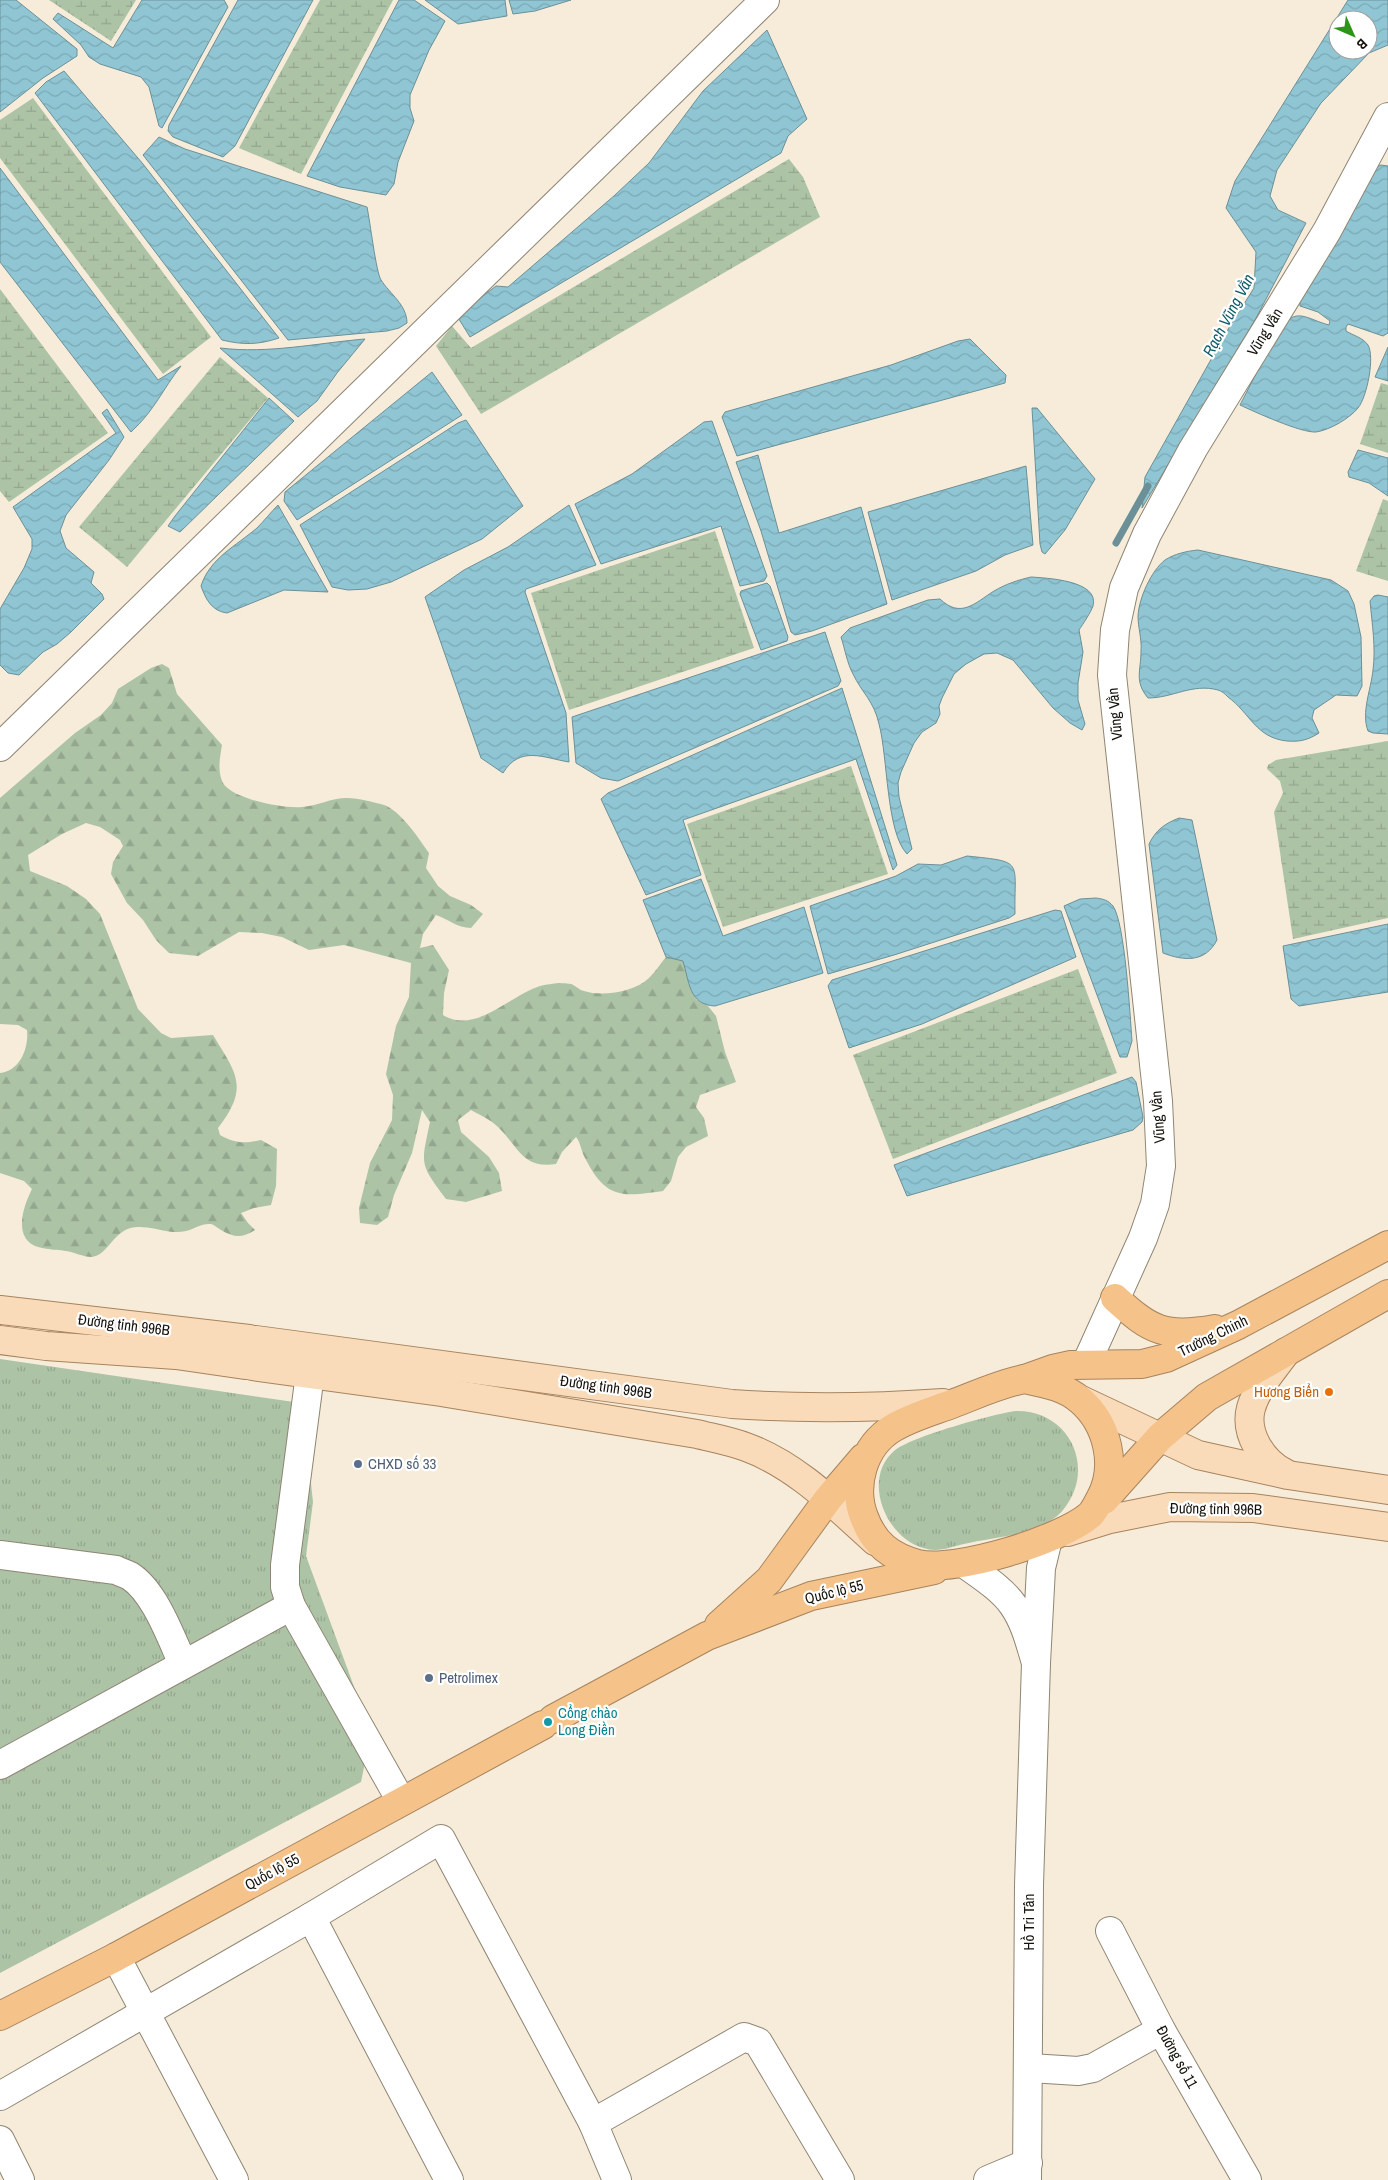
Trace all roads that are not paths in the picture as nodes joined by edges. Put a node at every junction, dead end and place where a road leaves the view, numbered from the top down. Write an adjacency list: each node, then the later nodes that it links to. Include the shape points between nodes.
1 (765, 0): 3 (street)
2 (1388, 118): 6 (street, Vũng Vằn, via 1327,231 1165,498 1129,573 1120,606 1112,674 1158,1101 1161,1166 1153,1211)
3 (0, 747)
4 (1388, 1245): 8 (highway, Trường Chinh)
5 (1388, 1294): 11 (highway)
6 (1115, 1298): 8 (highway, via 1148,1325 1167,1332 1190,1333); 12 (street, Vũng Vằn)
7 (0, 1310): 10 (main road, Đường tỉnh 996B)
8 (1238, 1325): 12 (highway, Trường Chinh, via 1166,1358 1142,1364)
9 (0, 1340): 10 (main road, Đường tỉnh 996B, via 176,1356)
10 (250, 1352): 13 (main road, Đường tỉnh 996B); 16 (main road, Đường tỉnh 996B, via 732,1404 814,1408)
11 (1286, 1352): 17 (highway, via 1207,1397); 19 (main road, via 1261,1386 1251,1409 1251,1429 1263,1456)
12 (1086, 1364): 14 (highway, Trường Chinh, via 1053,1369)
13 (310, 1374): 21 (main road, Đường tỉnh 996B, via 441,1392 724,1440 762,1454 802,1478); 28 (street, via 285,1565 285,1587)
14 (1024, 1379): 15 (highway, via 1057,1386); 16 (highway, Trường Chinh)
15 (1080, 1399): 17 (main road); 22 (highway, via 1097,1419 1107,1443 1109,1468 1104,1492)
16 (957, 1402): 18 (highway, Trường Chinh, via 892,1428)
17 (1160, 1437): 19 (main road, via 1198,1455); 22 (highway)
18 (876, 1443): 21 (highway, Quốc lộ 55); 25 (highway, via 864,1462 858,1484 860,1506)
19 (1288, 1475): 20 (main road)
20 (1388, 1490)
21 (828, 1499): 25 (main road, Đường tỉnh 996B); 29 (highway, Quốc lộ 55, via 769,1580)
22 (1091, 1514): 24 (highway)
23 (1388, 1527): 24 (main road, Đường tỉnh 996B, via 1253,1508 1170,1507 1110,1519)
24 (1048, 1539): 27 (highway); 30 (street, Hồ Tri Tân, via 1041,1568)
25 (875, 1541): 27 (highway, via 910,1562 926,1566)
26 (0, 1555): 31 (street, via 116,1570 131,1577 146,1591)
27 (965, 1564): 29 (highway, Quốc lộ 55, via 811,1596); 30 (street, via 1013,1604 1025,1626)
28 (291, 1606): 31 (street); 33 (street)
29 (707, 1636): 33 (highway, Quốc lộ 55)
30 (1036, 1663): 40 (street, Hồ Tri Tân, via 1029,1885)
31 (183, 1664): 32 (street)
32 (0, 1766)
33 (401, 1802): 36 (highway, Quốc lộ 55)
34 (310, 1918): 37 (street); 42 (street, via 441,1839); 47 (street)
35 (1110, 1931): 39 (street, Đường số 11)
36 (116, 1957): 37 (street); 38 (highway, Quốc lộ 55)
37 (145, 2013): 41 (street); 46 (street)
38 (0, 2016)
39 (1161, 2030): 40 (street, via 1093,2068 1078,2071); 51 (street, Đường số 11)
40 (1030, 2068): 44 (street, Hồ Tri Tân)
41 (0, 2096)
42 (593, 2123): 48 (street); 49 (street, via 744,2037 758,2042)
43 (0, 2140): 45 (street)
44 (1027, 2171): 50 (street)
45 (20, 2180)
46 (234, 2180)
47 (449, 2180)
48 (616, 2180)
49 (840, 2180)
50 (988, 2180)
51 (1247, 2180)

